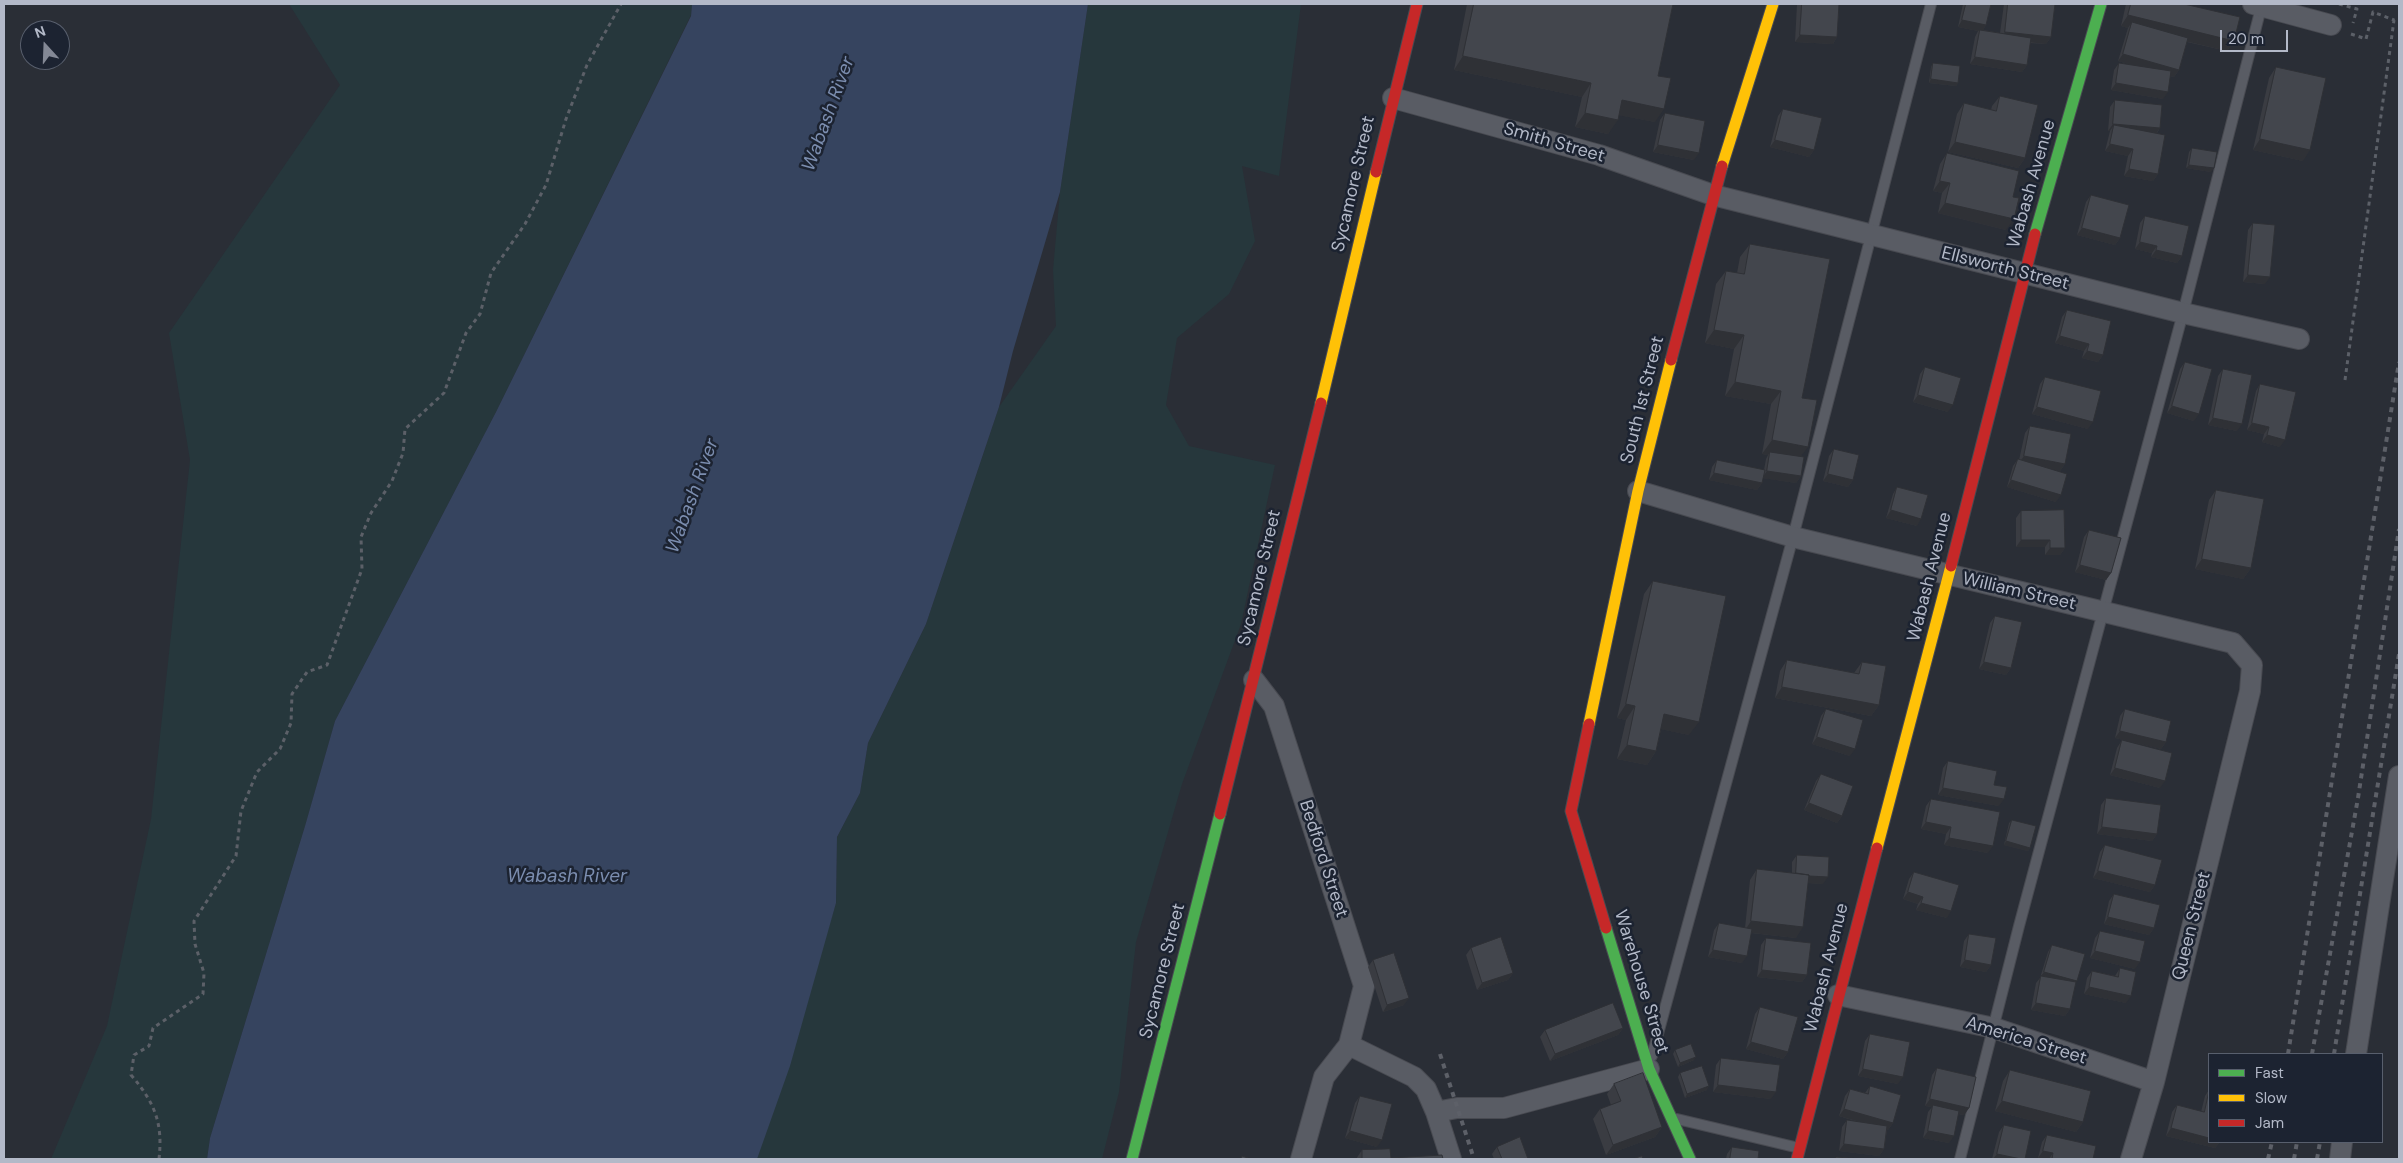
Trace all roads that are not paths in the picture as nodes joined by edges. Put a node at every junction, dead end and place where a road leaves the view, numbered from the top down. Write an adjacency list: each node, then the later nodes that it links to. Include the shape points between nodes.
1 (1417, 4): 7 (street, Sycamore Street)
2 (1773, 4): 8 (street, South 1st Street)
3 (1930, 4): 9 (lane)
4 (2101, 4): 10 (street, Wabash Avenue)
5 (2259, 4): 6 (street); 11 (lane)
6 (2331, 25)
7 (1393, 98): 8 (street, Smith Street, via 1599,155); 17 (street, Sycamore Street)
8 (1713, 195): 9 (street, Ellsworth Street); 13 (street, South 1st Street)
9 (1871, 235): 10 (street, Ellsworth Street); 14 (lane)
10 (2024, 274): 11 (street, Ellsworth Street); 15 (street, Wabash Avenue)
11 (2184, 313): 12 (street, Ellsworth Street); 16 (lane)
12 (2299, 339)
13 (1638, 491): 14 (street, William Street); 20 (street, South 1st Street)
14 (1793, 537): 15 (street, William Street); 25 (lane)
15 (1949, 576): 16 (street, William Street); 21 (street, Wabash Avenue)
16 (2104, 611): 18 (street, William Street, via 2233,643 2252,665); 22 (lane)
17 (1254, 680): 23 (street, Bedford Street, via 1274,706 1364,986); 31 (street, Sycamore Street)
18 (2250, 692): 26 (street, Queen Street)
19 (2399, 776): 24 (street)
20 (1571, 811): 25 (street, Warehouse Street)
21 (1838, 995): 22 (street, America Street); 30 (street, Wabash Avenue)
22 (1994, 1028): 26 (street, America Street); 35 (lane)
23 (1350, 1045): 27 (street, via 1414,1077 1426,1088); 32 (street, Bedford Street, via 1324,1077)
24 (2356, 1053)
25 (1649, 1069): 27 (street, via 1504,1108 1457,1108); 28 (street, Warehouse Street)
26 (2154, 1082): 36 (street, Queen Street)
27 (1436, 1112): 33 (street)
28 (1671, 1118): 30 (lane); 34 (street, Warehouse Street)
29 (2342, 1143): 37 (street)
30 (1798, 1154)
31 (1132, 1159)
32 (1301, 1159)
33 (1451, 1159)
34 (1690, 1159)
35 (1960, 1159)
36 (2131, 1159)
37 (2340, 1159)

